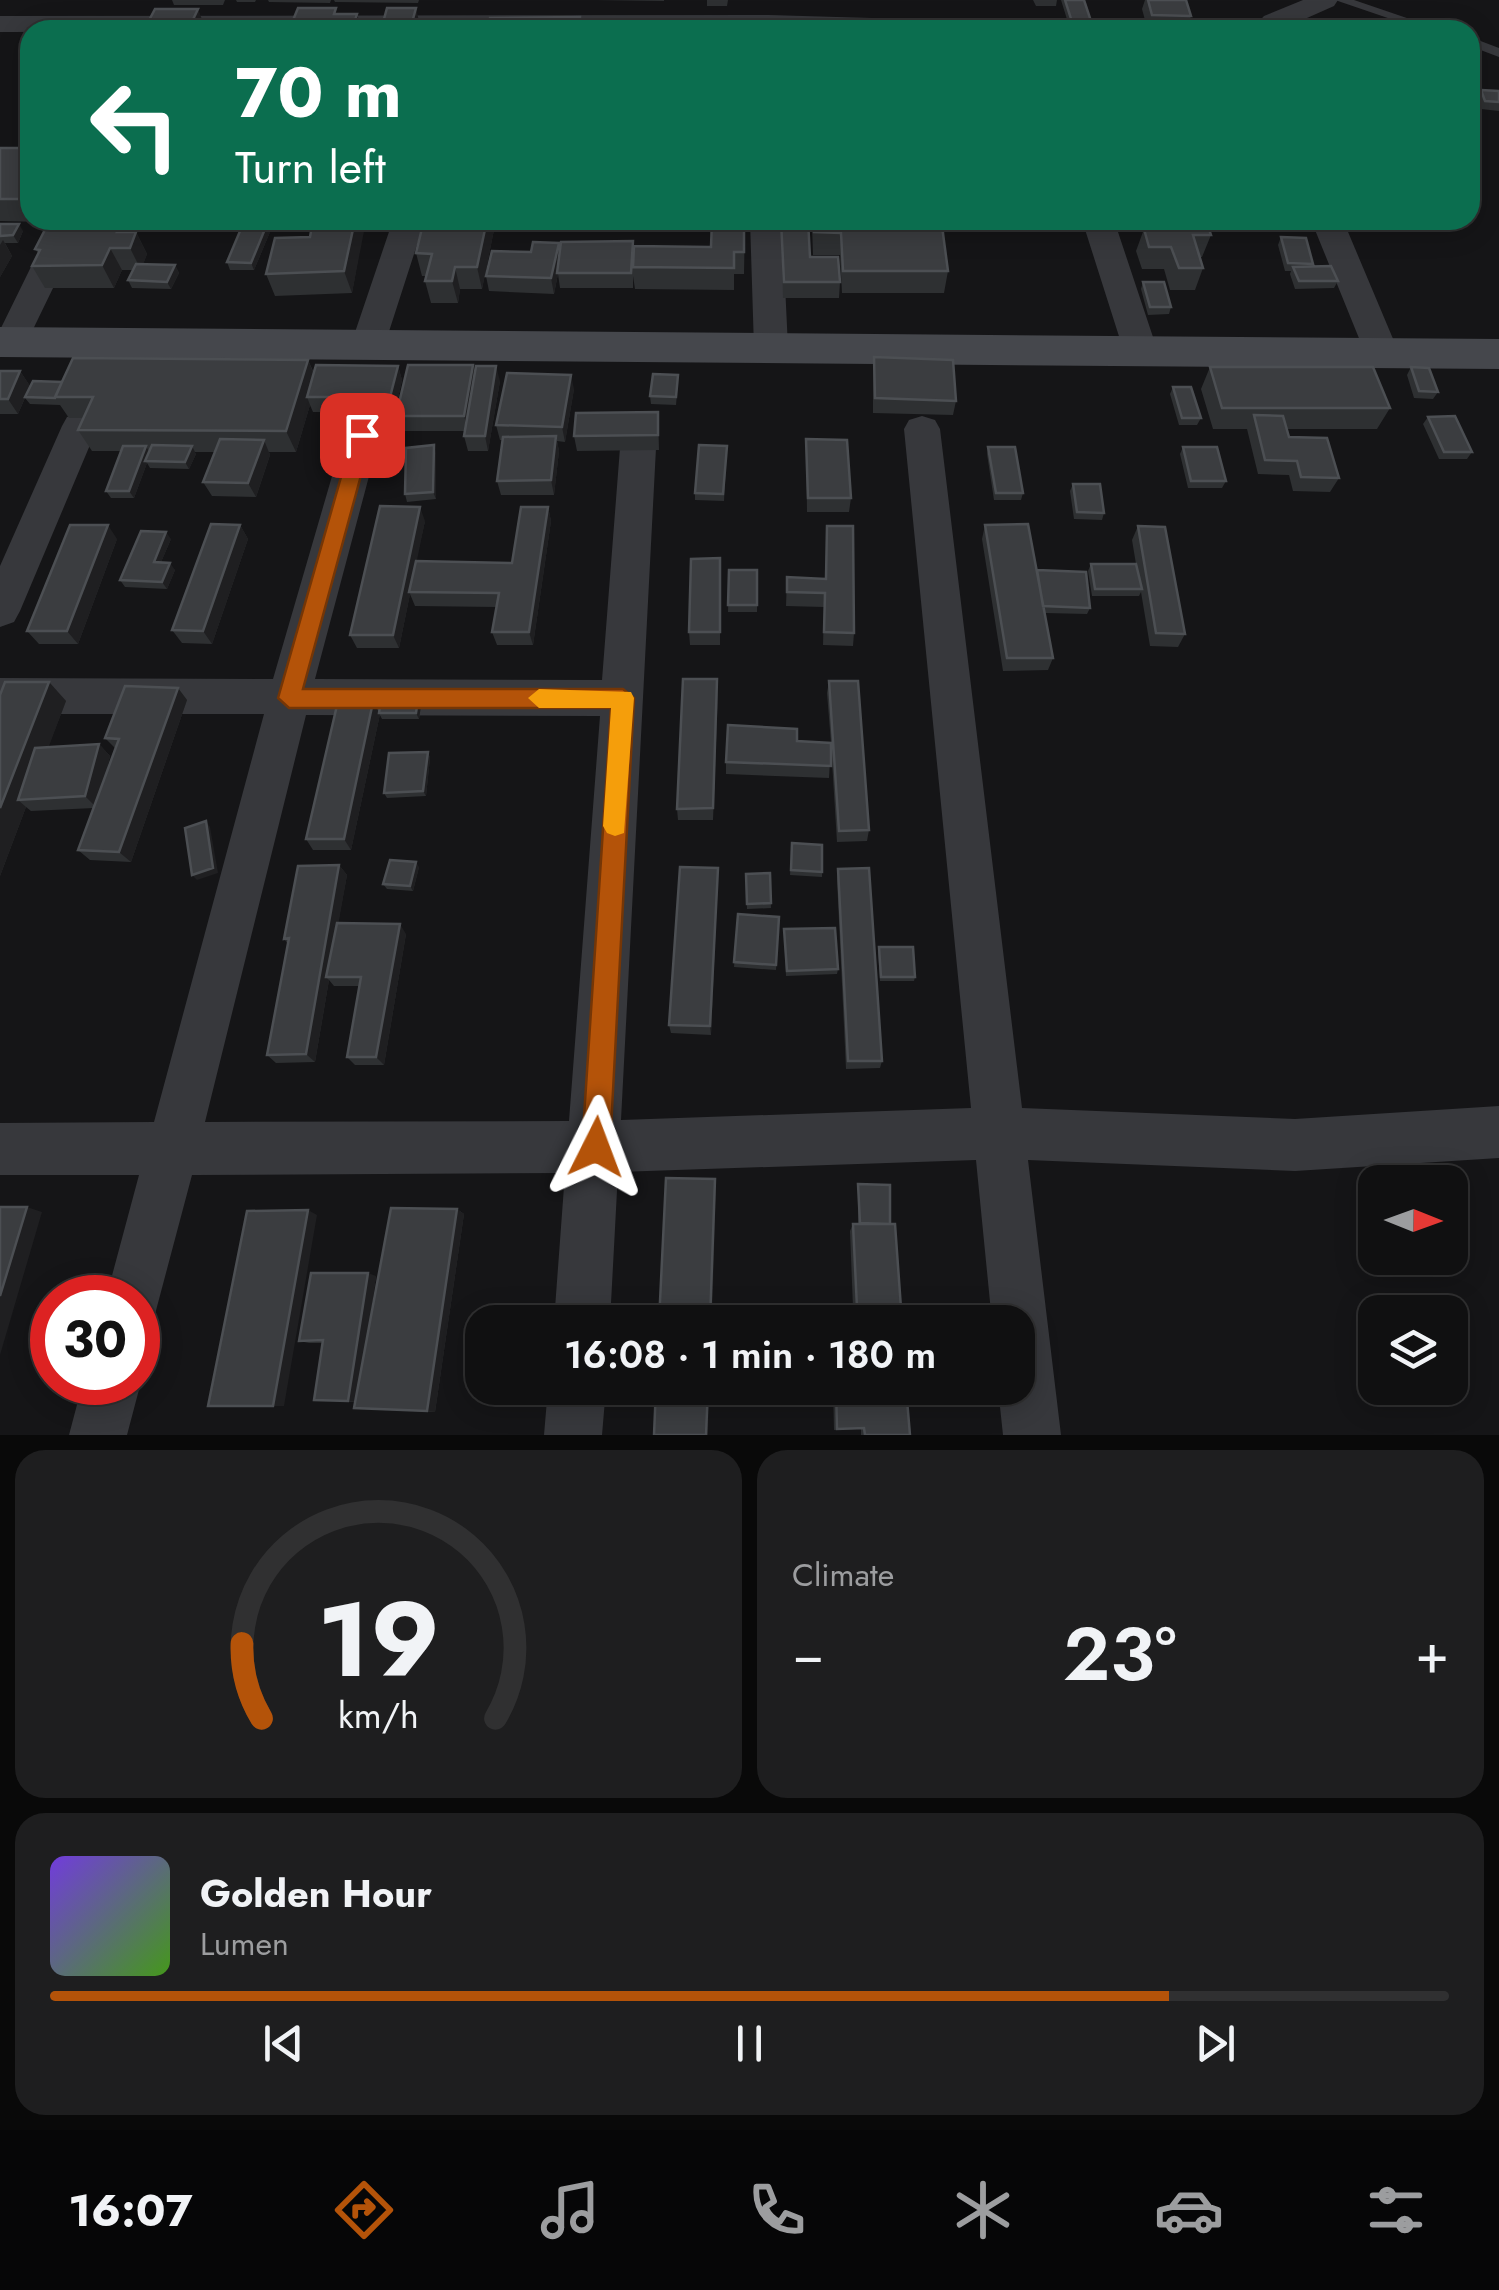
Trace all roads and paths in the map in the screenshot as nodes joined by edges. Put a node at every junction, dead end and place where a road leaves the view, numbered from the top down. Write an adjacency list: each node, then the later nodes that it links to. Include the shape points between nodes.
1 (1326, 0): 7 (street)
2 (1341, 0): 8 (lane)
3 (169, 17): 4 (street); 5 (street)
4 (475, 17): 6 (street)
5 (97, 20)
6 (563, 20)
7 (1278, 20)
8 (1404, 20)
9 (65, 230): 14 (street)
10 (406, 230): 15 (street)
11 (766, 230): 16 (street)
12 (1101, 230): 17 (street)
13 (1331, 230): 18 (street)
14 (6, 342): 15 (main road)
15 (366, 346): 16 (main road)
16 (771, 348): 17 (main road)
17 (1141, 352): 18 (main road)
18 (1382, 353): 19 (main road)
19 (1499, 354)
20 (80, 426): 24 (street)
21 (922, 429): 29 (street)
22 (362, 435): 26 (street)
23 (638, 448): 27 (street)
24 (0, 611)
25 (0, 696): 26 (street)
26 (289, 698): 27 (street); 31 (street)
27 (623, 698): 30 (street)
28 (1499, 1132): 29 (street, via 1295,1146)
29 (998, 1133): 30 (street); 39 (street)
30 (596, 1147): 31 (street); 34 (street)
31 (173, 1148): 32 (street); 33 (street)
32 (0, 1149)
33 (140, 1275)
34 (583, 1305)
35 (106, 1405): 37 (street)
36 (576, 1405): 38 (street)
37 (98, 1435)
38 (573, 1435)
39 (1032, 1435)

